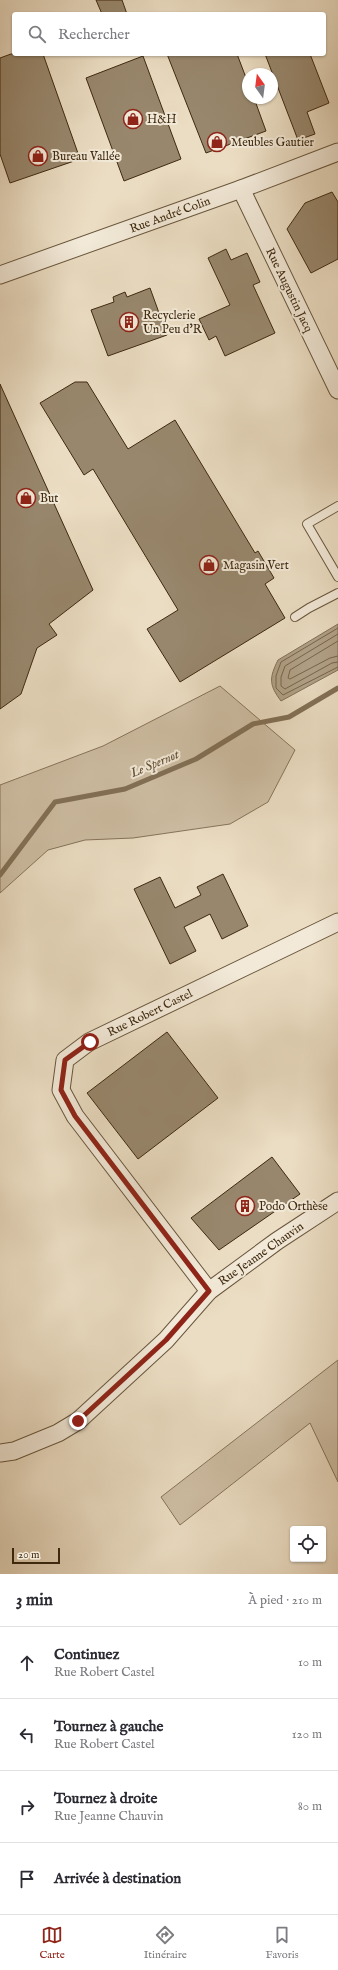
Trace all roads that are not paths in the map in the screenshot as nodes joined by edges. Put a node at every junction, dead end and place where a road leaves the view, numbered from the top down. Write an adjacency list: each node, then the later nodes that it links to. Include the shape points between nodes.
1 (338, 152): 2 (street, Rue André Colin)
2 (241, 189): 3 (street, Rue André Colin); 4 (street, Rue Augustin Jacq)
3 (0, 276)
4 (338, 390)
5 (338, 506): 6 (lane, via 307,524)
6 (338, 577)
7 (338, 593): 8 (lane)
8 (295, 618)
9 (338, 922): 11 (street, Rue Robert Castel, via 90,1042 65,1060 61,1090 75,1116)
10 (338, 1201): 11 (street, Rue Jeanne Chauvin, via 277,1241)
11 (209, 1291): 12 (street, Rue Jeanne Chauvin, via 166,1340 78,1421 58,1433)
12 (0, 1453)

